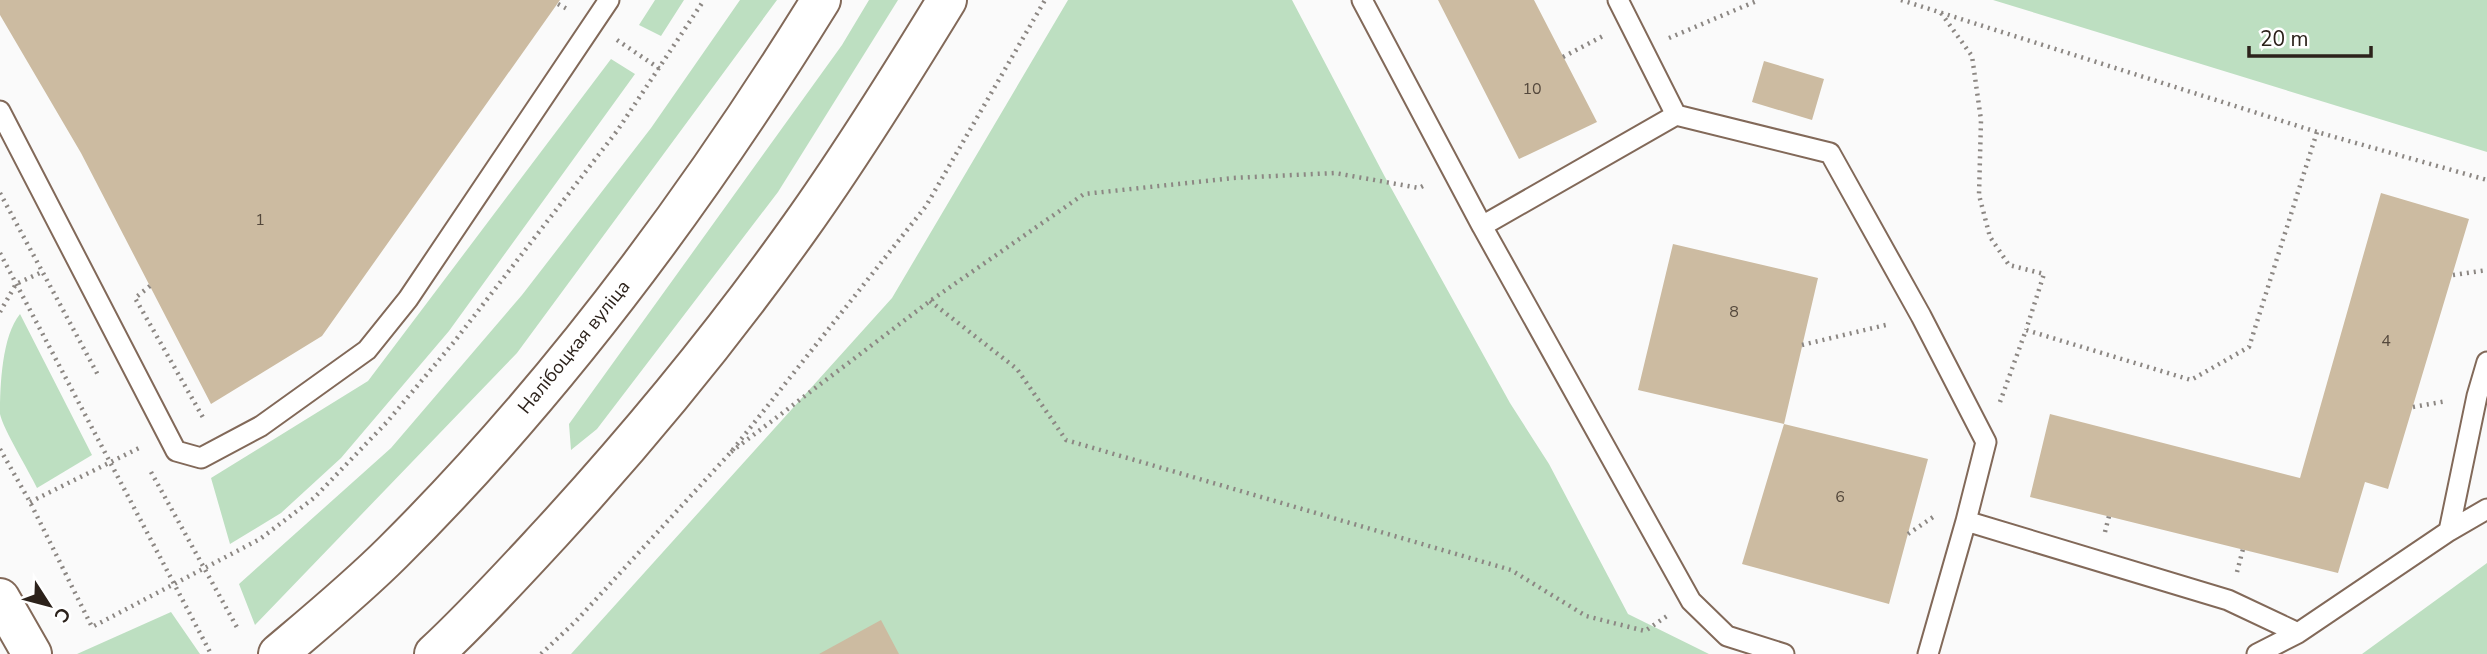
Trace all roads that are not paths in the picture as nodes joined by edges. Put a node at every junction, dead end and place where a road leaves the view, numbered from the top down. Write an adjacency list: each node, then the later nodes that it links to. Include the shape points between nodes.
1 (609, 0): 6 (lane, via 408,299 367,350 261,425 201,458 176,451)
2 (821, 0): 16 (main road, Налібоцкая вуліца, via 726,146 538,394 392,554)
3 (947, 0): 17 (main road, via 815,205 673,392 593,487)
4 (1362, 0): 8 (lane)
5 (1618, 0): 7 (lane)
6 (0, 111)
7 (1675, 116): 8 (lane); 11 (lane, via 1830,153 1986,442)
8 (1482, 226): 18 (lane, via 1691,601 1727,636)
9 (2487, 362): 12 (lane)
10 (2487, 509): 12 (lane)
11 (1966, 521): 14 (lane, via 2228,600); 19 (lane)
12 (2449, 531): 14 (lane)
13 (0, 598): 15 (main road)
14 (2298, 634): 20 (lane)
15 (32, 654)
16 (278, 654)
17 (434, 654)
18 (1784, 654)
19 (1928, 654)
20 (2257, 654)

